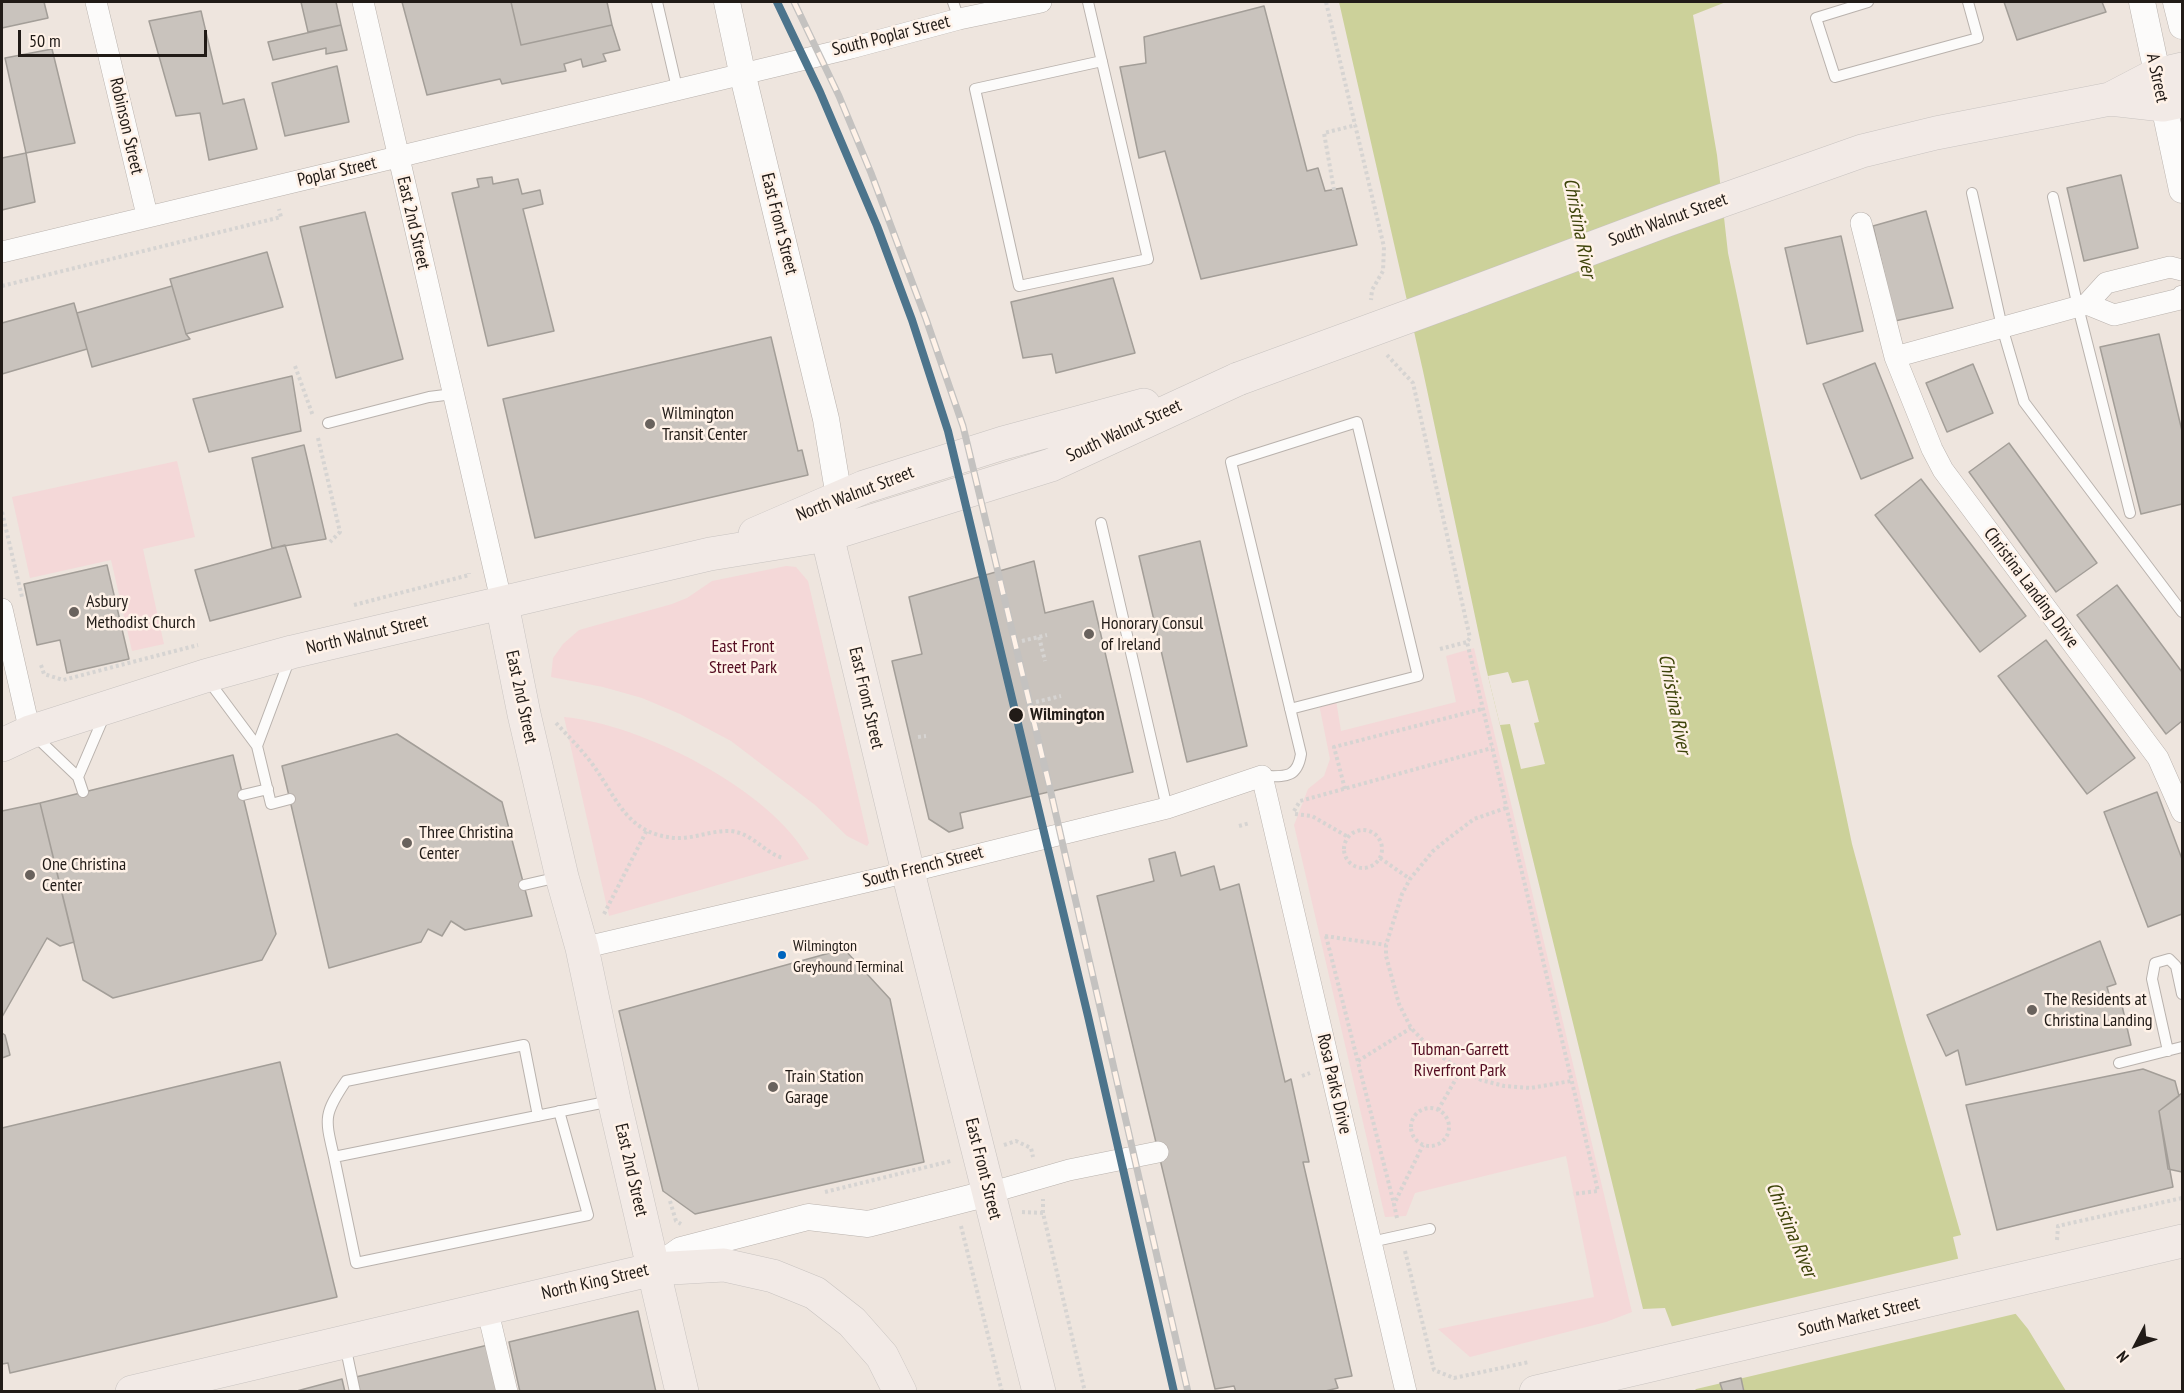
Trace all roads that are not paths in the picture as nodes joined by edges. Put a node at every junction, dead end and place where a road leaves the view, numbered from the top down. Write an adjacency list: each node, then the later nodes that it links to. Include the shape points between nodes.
1 (96, 2): 21 (street, Robinson Street)
2 (363, 2): 17 (street, East 2nd Street)
3 (657, 2): 16 (lane)
4 (727, 2): 14 (street, East Front Street)
5 (1041, 2): 11 (street, South Poplar Street)
6 (1088, 2): 13 (lane)
7 (1868, 2): 8 (lane, via 1816,18 1835,77 1978,38)
8 (1968, 2)
9 (2142, 2): 15 (street, A Street)
10 (2176, 2): 12 (street)
11 (956, 10): 14 (street, South Poplar Street, via 850,48)
12 (2182, 26)
13 (1102, 61): 13 (lane, via 975,89 1018,286 1148,259)
14 (742, 72): 16 (street, Poplar Street); 34 (street, East Front Street, via 823,408)
15 (2171, 87): 18 (street, A Street); 29 (main road, South Walnut Street, bridge, via 1862,151)
16 (677, 88): 17 (street, Poplar Street)
17 (399, 158): 21 (street, Poplar Street); 30 (street, East 2nd Street)
18 (2182, 190)
19 (1971, 194): 27 (lane)
20 (2053, 197): 26 (lane)
21 (147, 215): 23 (street, Poplar Street)
22 (1861, 223): 28 (street, Christina Landing Drive)
23 (2, 252)
24 (2182, 270): 26 (street, via 2170,267 2106,283)
25 (2182, 296): 26 (street, via 2114,315)
26 (2082, 306): 27 (street); 35 (lane)
27 (2002, 327): 28 (street); 41 (lane, via 2024,402)
28 (1895, 357): 55 (street, Christina Landing Drive, via 1932,449 1951,483 2158,758)
29 (1238, 379): 32 (main road, South Walnut Street); 33 (main road, South Walnut Street, via 1051,465)
30 (453, 394): 31 (lane); 39 (street, East 2nd Street)
31 (328, 423)
32 (1003, 444): 34 (main road, North Walnut Street)
33 (1008, 478): 37 (main road, North Walnut Street)
34 (838, 497): 37 (street, East Front Street); 38 (main road, North Walnut Street)
35 (2130, 513)
36 (1101, 523): 54 (lane)
37 (827, 535): 38 (main road, North Walnut Street); 56 (main road, East Front Street)
38 (710, 554): 39 (main road, North Walnut Street)
39 (502, 604): 42 (main road, North Walnut Street); 57 (main road, East 2nd Street)
40 (2, 609): 46 (street)
41 (2182, 612)
42 (292, 652): 43 (main road, North Walnut Street); 47 (lane)
43 (205, 676): 44 (main road, North Walnut Street); 47 (lane)
44 (108, 708): 46 (main road, North Walnut Street); 49 (lane)
45 (1290, 709): 45 (lane, via 1231,462 1356,422 1418,676); 48 (lane, via 1301,754 1299,765 1287,776)
46 (11, 737): 49 (lane)
47 (257, 746): 50 (lane)
48 (1262, 776): 54 (street, South French Street); 72 (street, Rosa Parks Drive)
49 (78, 777): 51 (lane)
50 (268, 789): 52 (lane); 53 (lane, via 271,804)
51 (83, 792)
52 (243, 795)
53 (290, 799)
54 (1167, 808): 56 (street, South French Street)
55 (2182, 812)
56 (908, 872): 59 (street, South French Street); 69 (main road, East Front Street)
57 (562, 877): 58 (lane); 59 (main road, East 2nd Street)
58 (524, 885)
59 (582, 948): 64 (main road, East 2nd Street)
60 (2182, 994): 62 (lane, via 2176,966 2169,959 2155,963 2152,979)
61 (2182, 1047): 62 (lane)
62 (2168, 1051): 63 (lane)
63 (2119, 1063)
64 (614, 1100): 65 (lane); 73 (main road, East 2nd Street)
65 (559, 1111): 66 (lane); 68 (lane, via 588,1215 356,1263)
66 (538, 1116): 68 (lane); 68 (lane, via 524,1045 346,1081 332,1102 326,1123)
67 (1158, 1152): 69 (street, North King Street)
68 (334, 1158)
69 (989, 1193): 73 (street, North King Street, via 868,1224 808,1217 681,1250); 82 (main road, East Front Street)
70 (1430, 1229): 72 (lane)
71 (2182, 1241): 84 (main road, South Market Street, via 2060,1255 1653,1366)
72 (1371, 1242): 83 (street, Rosa Parks Drive)
73 (654, 1269): 74 (main road, North King Street); 80 (main road, East 2nd Street); 81 (main road, via 724,1265 772,1276 815,1293 852,1322 882,1356)
74 (487, 1308): 75 (main road, North King Street); 79 (street)
75 (345, 1341): 76 (main road, North King Street); 78 (lane)
76 (184, 1385): 77 (main road, North King Street)
77 (132, 1392)
78 (355, 1392)
79 (507, 1392)
80 (682, 1392)
81 (900, 1392)
82 (1039, 1392)
83 (1406, 1392)
84 (1536, 1392)

